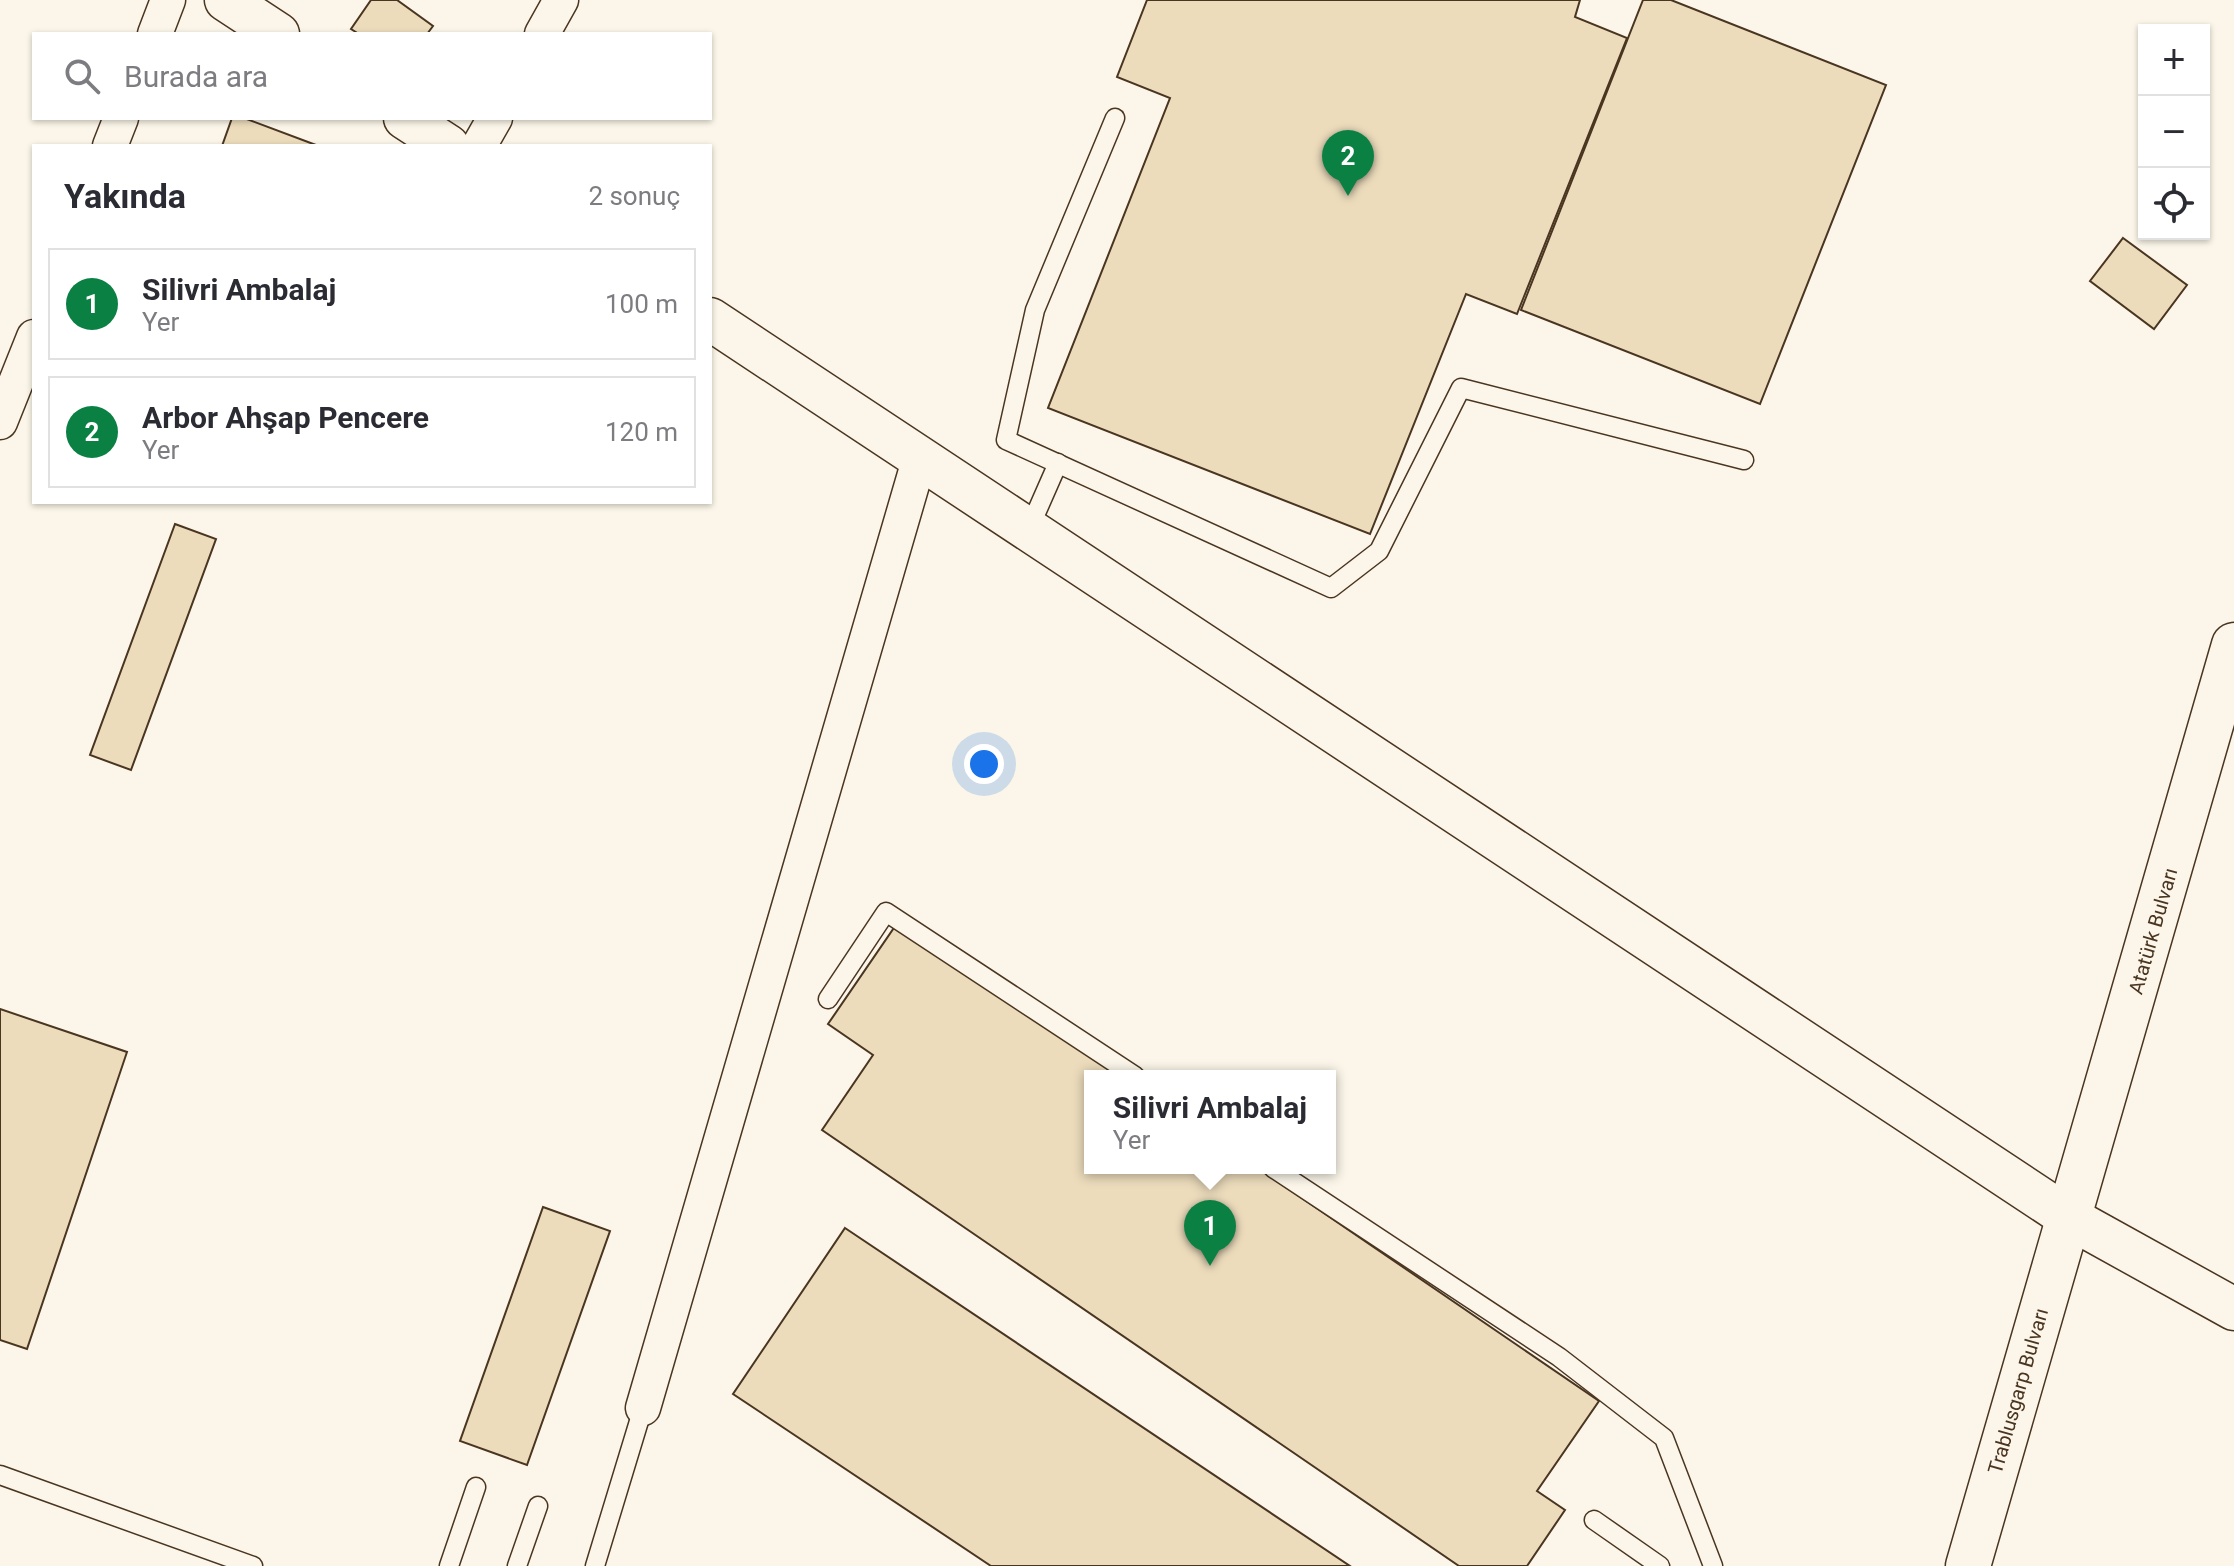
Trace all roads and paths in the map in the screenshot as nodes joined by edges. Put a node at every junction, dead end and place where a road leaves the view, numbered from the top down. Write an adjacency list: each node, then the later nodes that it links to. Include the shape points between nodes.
1 (168, 0): 4 (street)
2 (226, 0): 5 (street)
3 (561, 0): 6 (street)
4 (156, 32)
5 (275, 32)
6 (543, 32)
7 (1115, 118): 19 (lane, via 1035,310 1006,440)
8 (120, 120): 11 (street)
9 (408, 120): 12 (street)
10 (494, 120): 13 (street)
11 (111, 144)
12 (445, 144)
13 (480, 144)
14 (712, 320): 17 (street)
15 (32, 342): 16 (street)
16 (0, 422)
17 (920, 457): 20 (street); 27 (street)
18 (1744, 460): 19 (lane, via 1461,388 1379,551 1331,588)
19 (1058, 463): 20 (lane)
20 (1029, 529): 25 (street)
21 (2234, 645): 25 (main road, Atatürk Bulvarı)
22 (828, 999): 23 (lane, via 886,912)
23 (1126, 1070)
24 (1282, 1174): 37 (lane, via 1559,1357 1664,1438)
25 (2068, 1217): 26 (street); 38 (main road, Trablusgarp Bulvarı)
26 (2234, 1309)
27 (643, 1408): 35 (lane)
28 (0, 1475): 32 (lane)
29 (476, 1487): 33 (lane)
30 (538, 1506): 34 (lane)
31 (1594, 1520): 36 (lane)
32 (253, 1566)
33 (449, 1566)
34 (517, 1566)
35 (595, 1566)
36 (1660, 1566)
37 (1713, 1566)
38 (1968, 1566)

